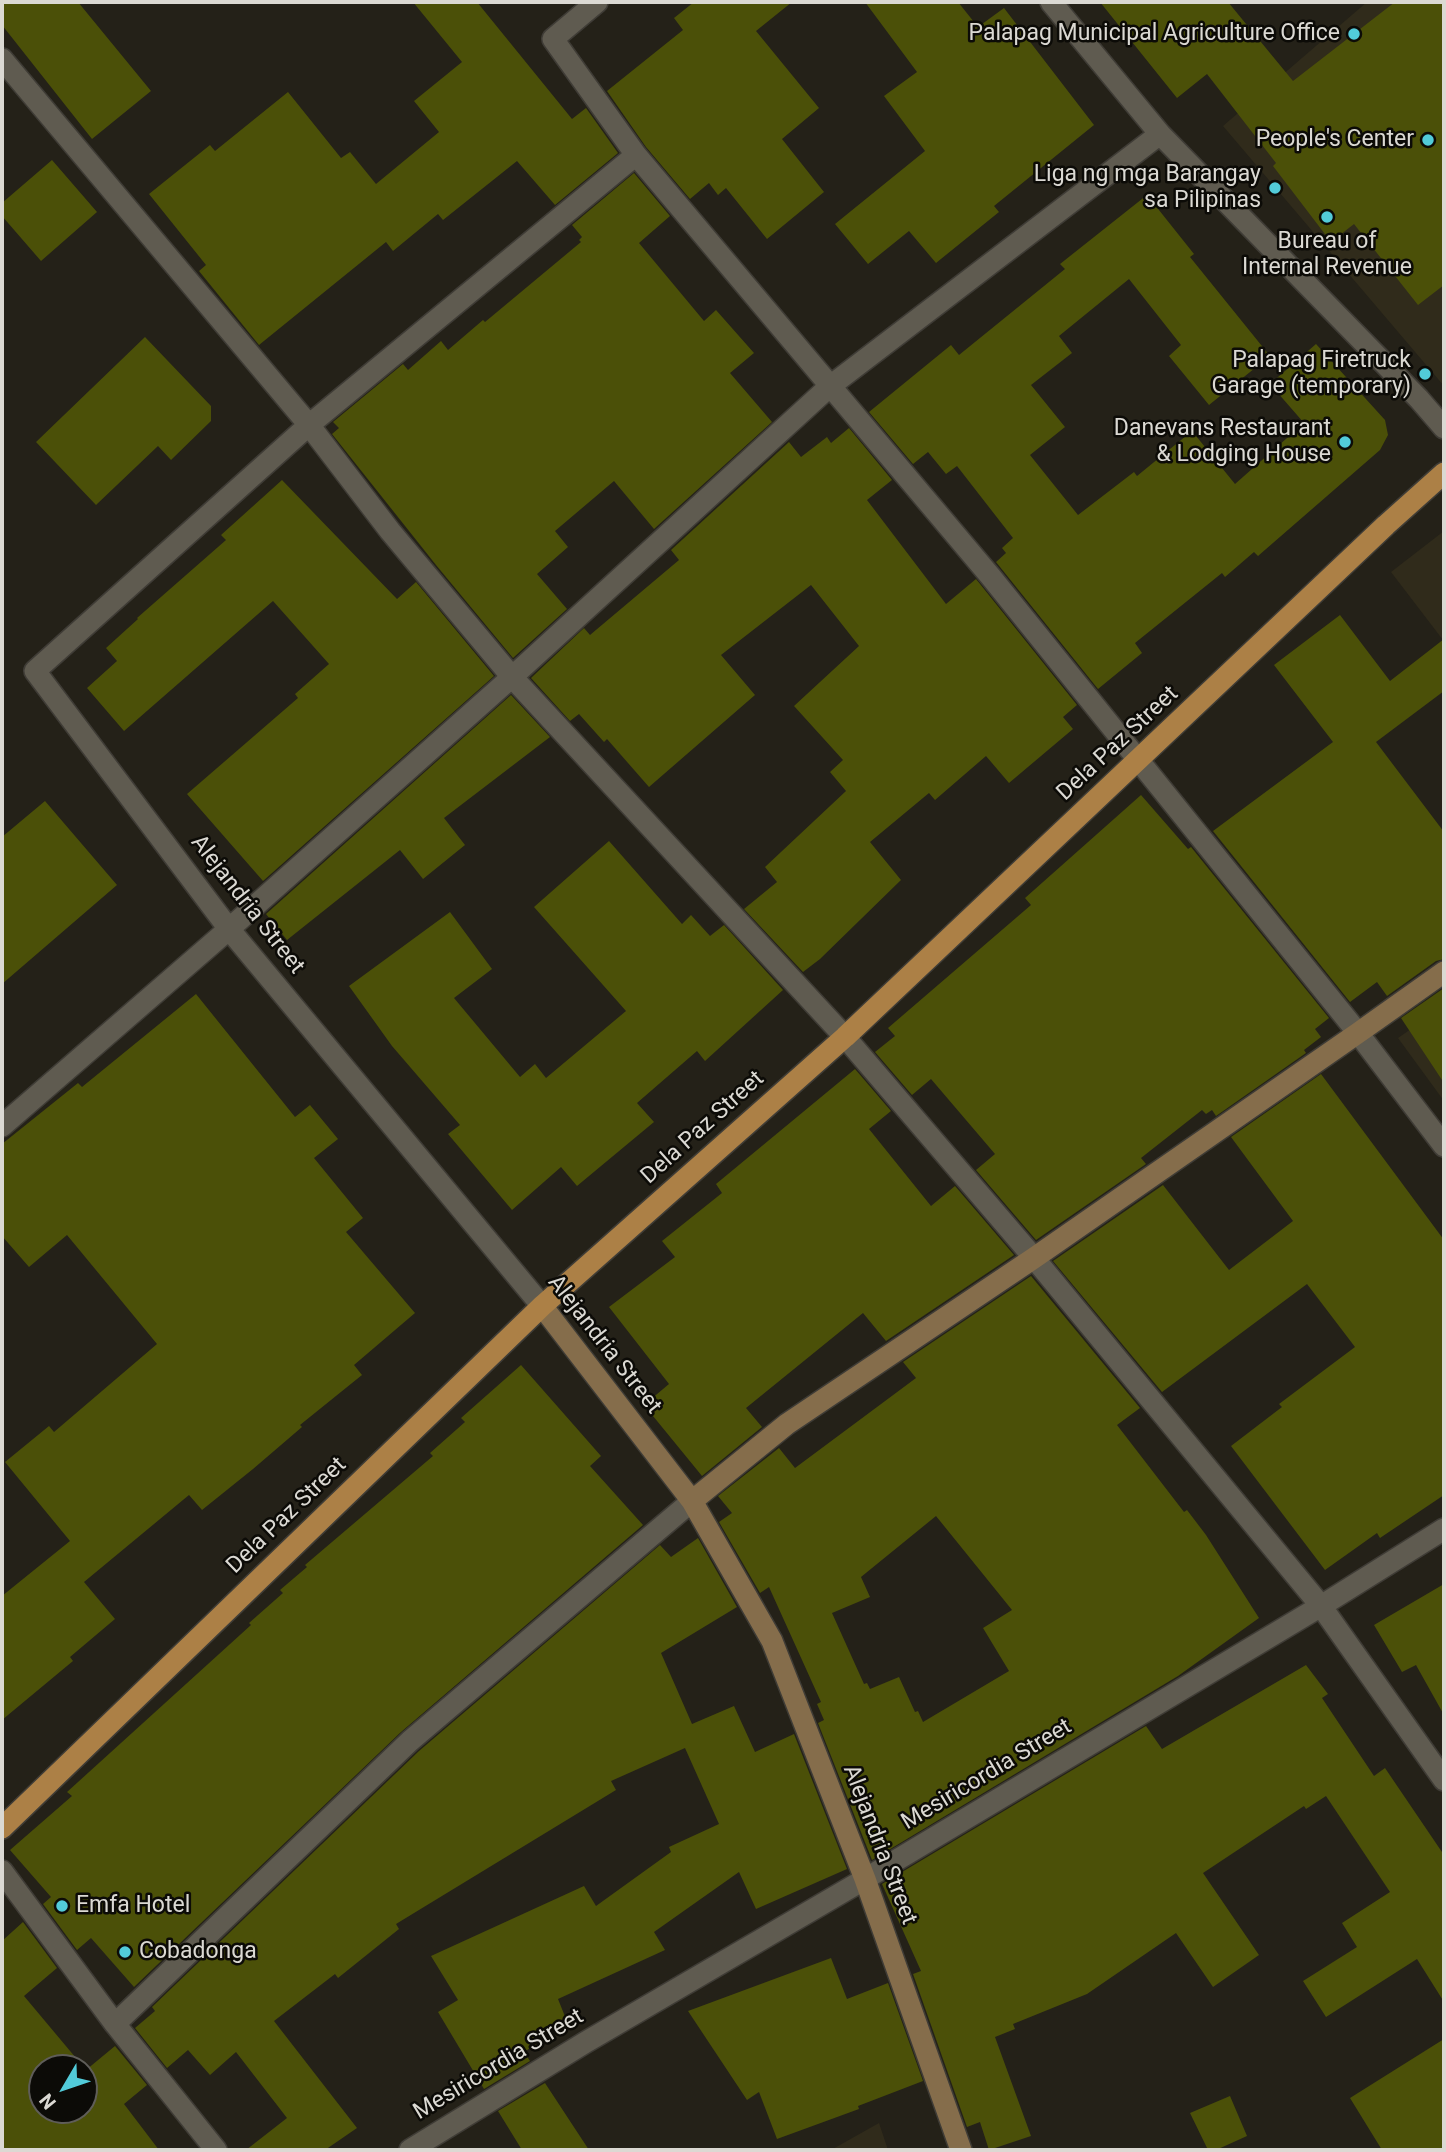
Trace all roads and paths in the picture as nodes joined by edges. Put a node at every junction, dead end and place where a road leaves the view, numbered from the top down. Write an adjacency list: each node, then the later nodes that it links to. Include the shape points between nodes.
1 (597, 2): 5 (street, via 553,39)
2 (1051, 2): 4 (street)
3 (2, 59): 7 (street)
4 (1160, 134): 6 (street); 8 (street)
5 (636, 155): 6 (street); 7 (street)
6 (829, 387): 10 (street); 11 (street)
7 (309, 425): 10 (street); 12 (street, Alejandria Street, via 35,671)
8 (1444, 428)
9 (1444, 473): 11 (main road, Dela Paz Street)
10 (512, 677): 12 (street); 15 (street)
11 (1139, 761): 14 (street); 15 (main road, Dela Paz Street)
12 (229, 929): 16 (street); 19 (street, Alejandria Street)
13 (1444, 972): 14 (main road)
14 (1358, 1034): 17 (street); 18 (main road)
15 (845, 1037): 18 (street); 19 (main road, Dela Paz Street)
16 (2, 1126)
17 (1444, 1146)
18 (1034, 1258): 20 (main road, via 787,1424); 22 (street)
19 (542, 1306): 20 (main road, Alejandria Street); 24 (main road, Dela Paz Street)
20 (692, 1501): 26 (main road, Alejandria Street, via 772,1641); 27 (street, via 410,1741)
21 (1444, 1529): 22 (street, Mesiricordia Street)
22 (1321, 1606): 23 (street); 26 (street, Mesiricordia Street)
23 (1444, 1780)
24 (2, 1828)
25 (2, 1871): 27 (street)
26 (865, 1879): 29 (street, Mesiricordia Street); 30 (main road, Alejandria Street)
27 (115, 2024): 28 (street)
28 (216, 2150)
29 (410, 2150)
30 (961, 2150)

